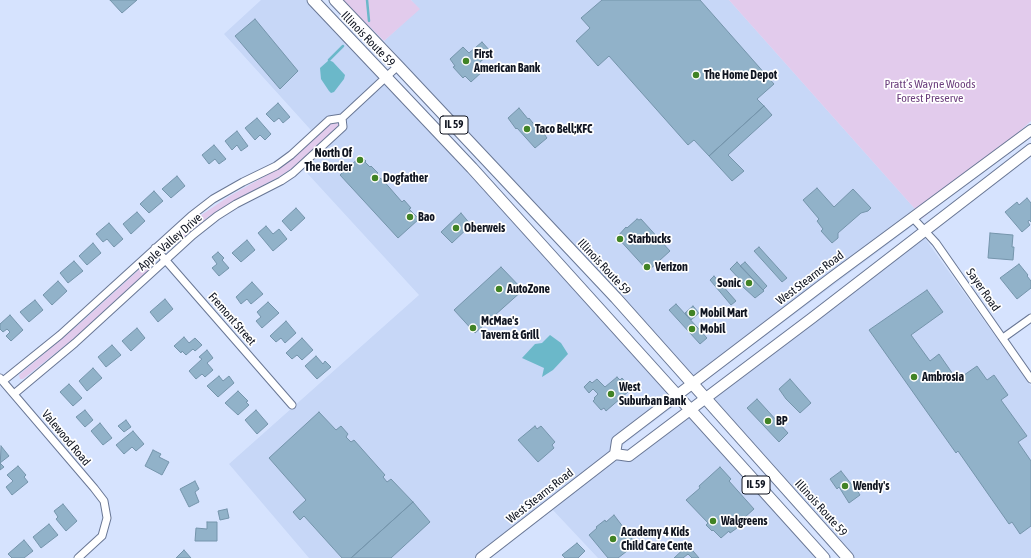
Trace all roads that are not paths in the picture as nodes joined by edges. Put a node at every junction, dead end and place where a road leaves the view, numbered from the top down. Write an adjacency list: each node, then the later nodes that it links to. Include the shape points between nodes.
1 (313, 0): 4 (main road, Illinois Route 59 / IL 59)
2 (335, 0): 3 (main road, Illinois Route 59 / IL 59)
3 (398, 66): 4 (street, Apple Valley Drive); 16 (main road, Illinois Route 59 / IL 59, via 616,298)
4 (386, 77): 5 (street, Apple Valley Drive); 18 (main road, Illinois Route 59 / IL 59)
5 (342, 118): 10 (street, Apple Valley Drive, via 329,120 276,166 213,199); 11 (street, Apple Valley Drive, via 343,127 293,173 217,216)
6 (1031, 130): 8 (main road, West Stearns Road)
7 (1031, 148): 9 (main road)
8 (912, 218): 9 (street, Sayer Road); 16 (main road, West Stearns Road)
9 (925, 230): 13 (street, Sayer Road); 19 (main road)
10 (155, 248): 11 (street, Fremont Street); 14 (street, Apple Valley Drive, via 60,335)
11 (166, 259): 17 (street, Apple Valley Drive); 20 (street, Fremont Street)
12 (1031, 318): 13 (street)
13 (1003, 338): 15 (street, Sayer Road)
14 (1, 379): 17 (street, Valewood Road)
15 (1031, 379)
16 (693, 384): 18 (main road, West Stearns Road); 19 (main road, Illinois Route 59 / IL 59)
17 (14, 394): 23 (street, Valewood Road, via 104,501 107,518 102,536)
18 (677, 396): 21 (main road, Illinois Route 59 / IL 59); 22 (main road, West Stearns Road, via 617,441)
19 (706, 398): 21 (main road); 26 (main road, Illinois Route 59 / IL 59)
20 (292, 405)
21 (690, 411): 22 (main road, via 629,456); 25 (main road, Illinois Route 59 / IL 59)
22 (615, 454): 24 (main road, West Stearns Road)
23 (78, 558)
24 (481, 558)
25 (824, 558)
26 (848, 558)

